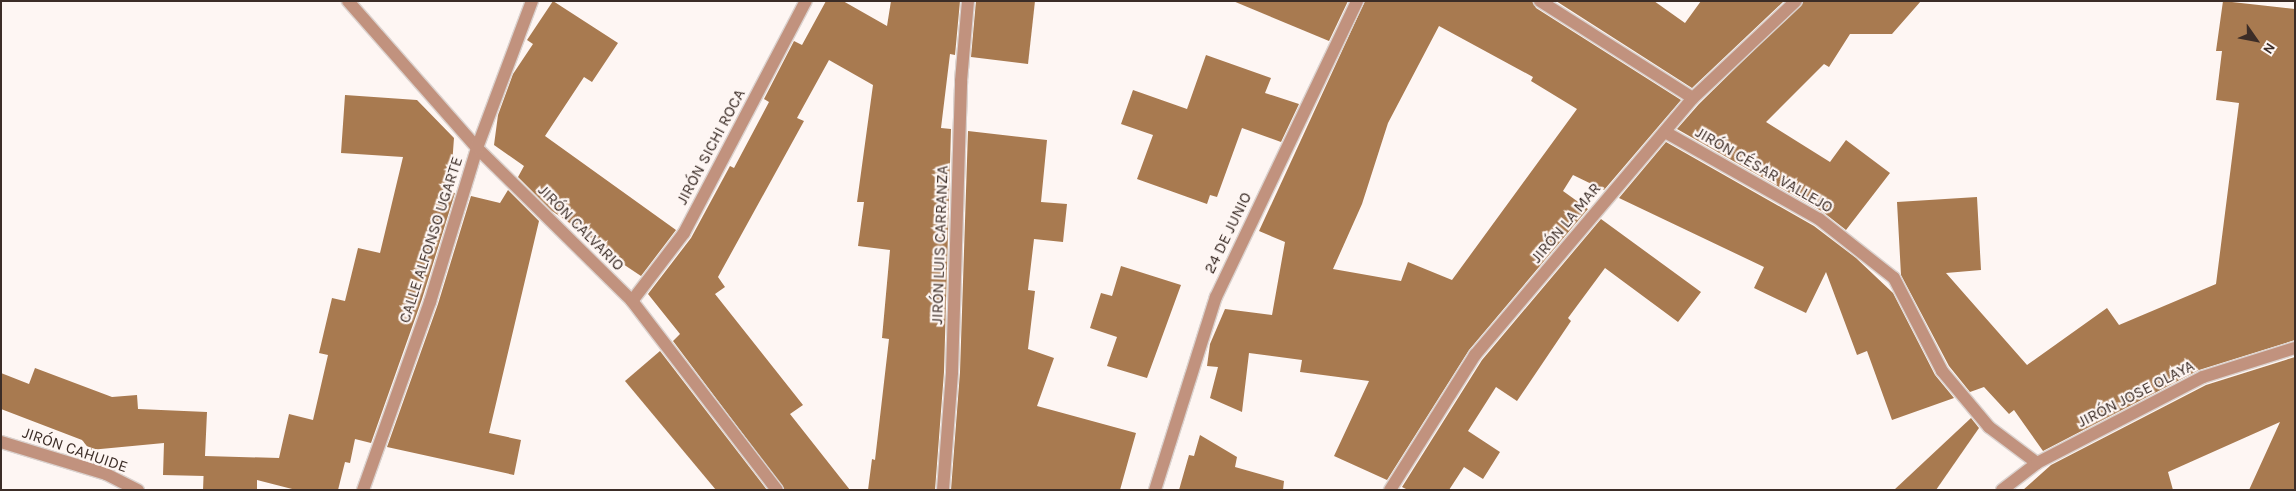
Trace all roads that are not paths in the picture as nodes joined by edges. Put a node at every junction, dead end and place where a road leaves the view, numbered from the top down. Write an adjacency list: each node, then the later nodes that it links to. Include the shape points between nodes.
1 (348, 1): 10 (street, JIRÓN CALVARIO)
2 (532, 1): 10 (street, CALLE ALFONSO UGARTE)
3 (806, 1): 11 (street, JIRÓN SICHI ROCA, via 684,232)
4 (968, 1): 18 (street, JIRÓN LUIS CARRANZA, via 961,80 952,372)
5 (1357, 1): 19 (street, 24 DE JUNIO, via 1216,297)
6 (1540, 1): 8 (street)
7 (1796, 1): 8 (street, JIRÓN LA MAR)
8 (1693, 98): 9 (street, JIRÓN LA MAR)
9 (1665, 132): 14 (street, JIRÓN CÉSAR VALLEJO, via 1819,219 1894,278 1942,371 1989,427); 20 (street, JIRÓN LA MAR, via 1474,355)
10 (477, 148): 11 (street, JIRÓN CALVARIO); 16 (street, CALLE ALFONSO UGARTE, via 430,302)
11 (632, 301): 17 (street, JIRÓN CALVARIO)
12 (2295, 348): 14 (street, JIRÓN JOSE OLAYA, via 2203,377)
13 (1, 442): 15 (street, JIRÓN CAHUIDE, via 106,474)
14 (2037, 463): 21 (street, JIRÓN JOSE OLAYA)
15 (138, 490)
16 (363, 490)
17 (777, 490)
18 (943, 490)
19 (1155, 490)
20 (1390, 490)
21 (2002, 490)

